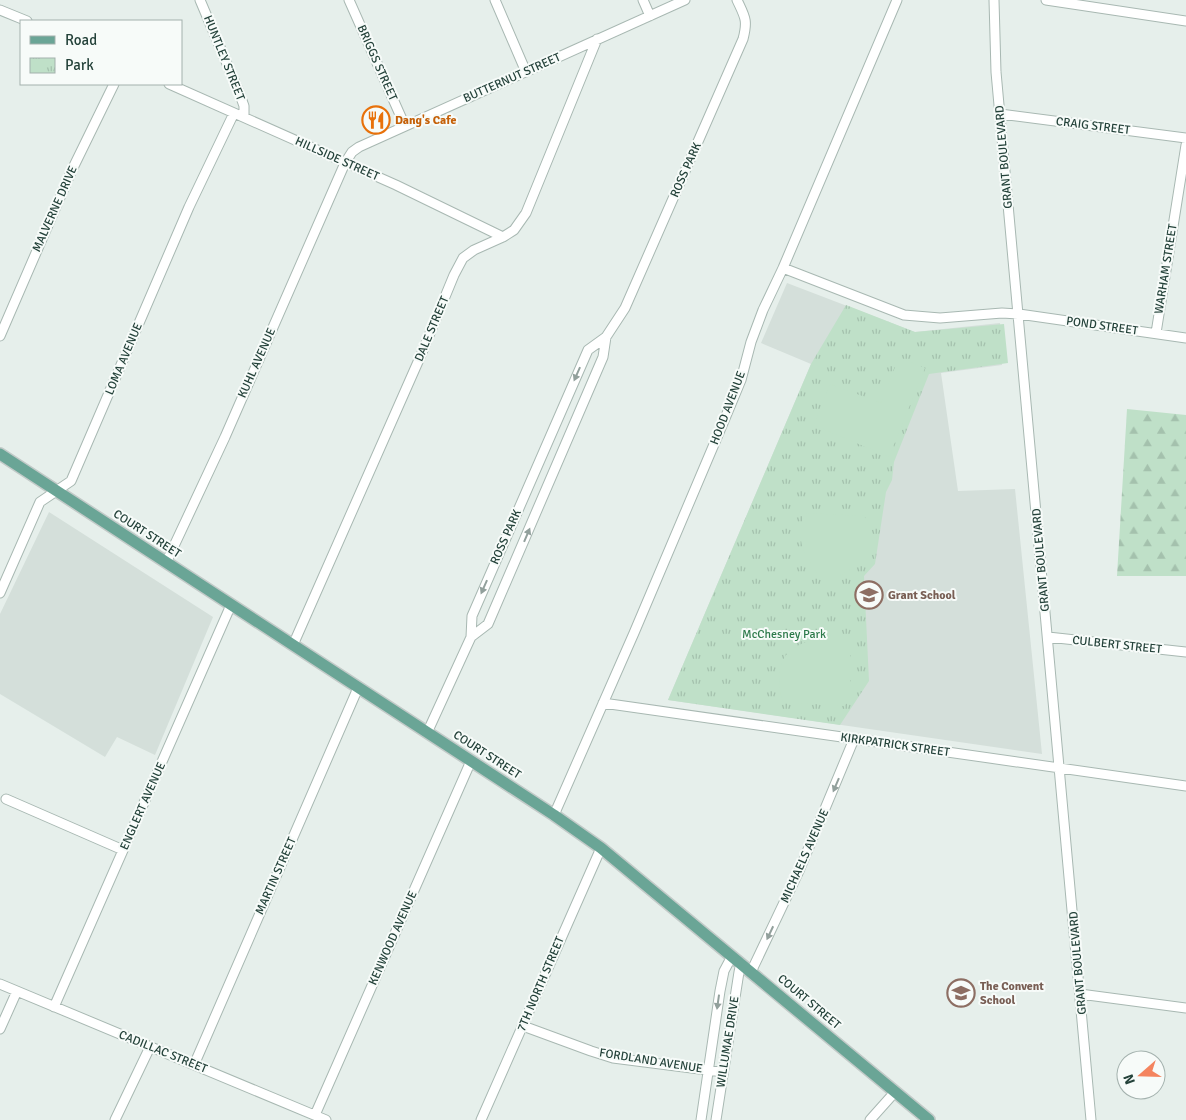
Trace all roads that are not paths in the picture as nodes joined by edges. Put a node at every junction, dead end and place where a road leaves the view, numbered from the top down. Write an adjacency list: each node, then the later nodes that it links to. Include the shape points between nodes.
1 (5, 0): 11 (street)
2 (200, 0): 21 (street, HUNTLEY STREET, via 239,92)
3 (349, 0): 22 (street, BRIGGS STREET)
4 (495, 0): 16 (street)
5 (643, 0): 12 (street)
6 (685, 0): 12 (street, BUTTERNUT STREET)
7 (737, 0): 31 (street, ROSS PARK, via 747,26 743,39 625,308)
8 (896, 0): 27 (street, HOOD AVENUE)
9 (994, 0): 20 (street, GRANT BOULEVARD)
10 (1046, 0): 14 (street)
11 (0, 10): 13 (street)
12 (650, 16): 15 (street, BUTTERNUT STREET)
13 (25, 20)
14 (1186, 21)
15 (597, 40): 16 (street, BUTTERNUT STREET); 26 (street, DALE STREET, via 526,213 514,230)
16 (526, 72): 22 (street, BUTTERNUT STREET)
17 (114, 85): 30 (street, MALVERNE DRIVE, via 71,172)
18 (171, 85): 19 (street, HILLSIDE STREET)
19 (234, 113): 21 (street, HILLSIDE STREET); 34 (street, LOMA AVENUE, via 189,207 71,480)
20 (1000, 114): 23 (street, CRAIG STREET); 28 (street, GRANT BOULEVARD)
21 (244, 117): 25 (street, HILLSIDE STREET)
22 (405, 126): 25 (street, BUTTERNUT STREET, via 359,147)
23 (1186, 138)
24 (1186, 145): 29 (street, WARHAM STREET)
25 (345, 163): 26 (street, HILLSIDE STREET); 35 (street, KUHL AVENUE)
26 (503, 237): 40 (street, DALE STREET, via 463,258 454,275)
27 (783, 268): 28 (street, POND STREET, via 904,315 940,318); 43 (street, HOOD AVENUE, via 763,310 741,380)
28 (1019, 314): 29 (street, POND STREET); 39 (street, GRANT BOULEVARD)
29 (1156, 334): 32 (street, POND STREET)
30 (0, 336)
31 (606, 337): 38 (street, ROSS PARK, one-way to 31, via 488,624 603,357); 38 (street, ROSS PARK, one-way to 38, via 588,350 472,616)
32 (1186, 338)
33 (0, 454): 34 (main road, COURT STREET)
34 (56, 491): 35 (main road, COURT STREET); 36 (street, LOMA AVENUE, via 40,502)
35 (166, 563): 37 (main road, COURT STREET)
36 (0, 593)
37 (231, 605): 40 (main road, COURT STREET); 52 (street, ENGLERT AVENUE)
38 (471, 637): 44 (street, ROSS PARK)
39 (1048, 637): 41 (street, CULBERT STREET); 47 (street, GRANT BOULEVARD)
40 (293, 645): 42 (main road, COURT STREET)
41 (1186, 652)
42 (358, 688): 44 (main road, COURT STREET); 63 (street, MARTIN STREET)
43 (604, 703): 45 (street, KIRKPATRICK STREET); 50 (street, HOOD AVENUE)
44 (427, 733): 46 (main road, COURT STREET)
45 (854, 739): 47 (street, KIRKPATRICK STREET); 54 (street, MICHAELS AVENUE, one-way to 54, via 799,871)
46 (471, 762): 50 (main road, COURT STREET); 67 (street, KENWOOD AVENUE)
47 (1060, 769): 48 (street, KIRKPATRICK STREET); 57 (street, GRANT BOULEVARD)
48 (1186, 786)
49 (6, 799): 52 (street)
50 (554, 815): 51 (main road, COURT STREET)
51 (602, 848): 53 (main road, COURT STREET); 60 (street, 7TH NORTH STREET)
52 (123, 850): 58 (street, ENGLERT AVENUE)
53 (737, 960): 54 (main road, COURT STREET); 64 (street, WILLUMAE DRIVE, one-way to 64, via 724,971); 65 (street, WILLUMAE DRIVE, via 739,972)
54 (751, 972): 66 (main road, COURT STREET)
55 (0, 984): 56 (street, CADILLAC STREET)
56 (17, 991): 58 (street, CADILLAC STREET); 61 (street)
57 (1080, 994): 59 (street); 75 (street, GRANT BOULEVARD)
58 (54, 1007): 62 (street, CADILLAC STREET)
59 (1186, 1008)
60 (523, 1026): 64 (street, FORDLAND AVENUE, via 613,1058); 70 (street, 7TH NORTH STREET)
61 (0, 1029)
62 (150, 1047): 63 (street, CADILLAC STREET); 68 (street)
63 (194, 1065): 67 (street, CADILLAC STREET)
64 (709, 1070): 65 (street, FORDLAND AVENUE); 71 (street, WILLUMAE DRIVE)
65 (724, 1072): 72 (street, WILLUMAE DRIVE)
66 (895, 1092): 73 (street); 74 (main road, COURT STREET)
67 (315, 1115): 69 (street, CADILLAC STREET)
68 (115, 1120)
69 (326, 1120)
70 (481, 1120)
71 (701, 1120)
72 (716, 1120)
73 (870, 1120)
74 (929, 1120)
75 (1091, 1120)

